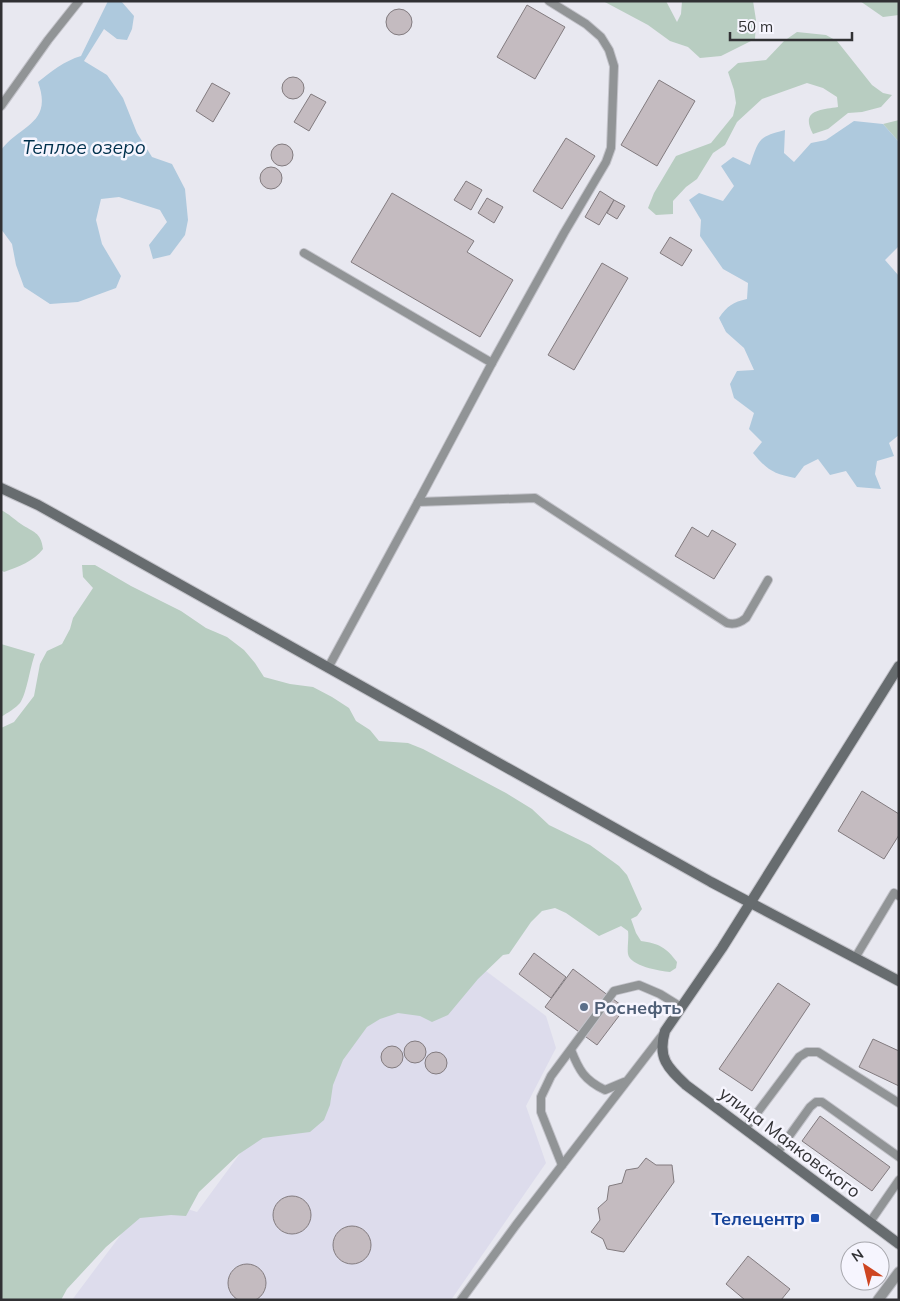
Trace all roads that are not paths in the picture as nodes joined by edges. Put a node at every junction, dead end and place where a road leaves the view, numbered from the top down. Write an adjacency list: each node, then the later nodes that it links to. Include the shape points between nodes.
1 (79, 1): 3 (lane)
2 (549, 1): 5 (lane, via 586,24 601,37 609,50 614,66 611,148)
3 (1, 106)
4 (304, 253): 5 (lane)
5 (492, 363): 7 (lane)
6 (1, 488): 10 (main road, via 38,505)
7 (418, 502): 8 (lane, via 535,498 727,623 746,618); 10 (lane)
8 (768, 580)
9 (899, 666): 12 (main road)
10 (328, 668): 12 (main road)
11 (897, 892): 13 (lane)
12 (750, 903): 13 (main road); 15 (main road)
13 (856, 958): 14 (main road)
14 (899, 981)
15 (681, 1008): 16 (main road); 17 (lane, via 639,984 614,992)
16 (665, 1031): 18 (lane); 20 (main road, улица Маяковского, via 662,1041 665,1062 686,1085)
17 (570, 1050): 18 (lane, via 578,1068 591,1083 605,1090); 23 (lane, via 541,1096 541,1112)
18 (626, 1081): 23 (lane)
19 (899, 1103): 20 (lane, via 818,1052 807,1052 799,1057)
20 (745, 1129): 21 (main road, улица Маяковского)
21 (777, 1153): 22 (lane, via 810,1107 822,1102); 25 (main road, улица Маяковского)
22 (899, 1157)
23 (562, 1165): 28 (lane)
24 (899, 1180): 25 (lane)
25 (870, 1222): 26 (main road, улица Маяковского)
26 (899, 1244)
27 (899, 1272): 29 (street)
28 (461, 1300)
29 (878, 1300)

